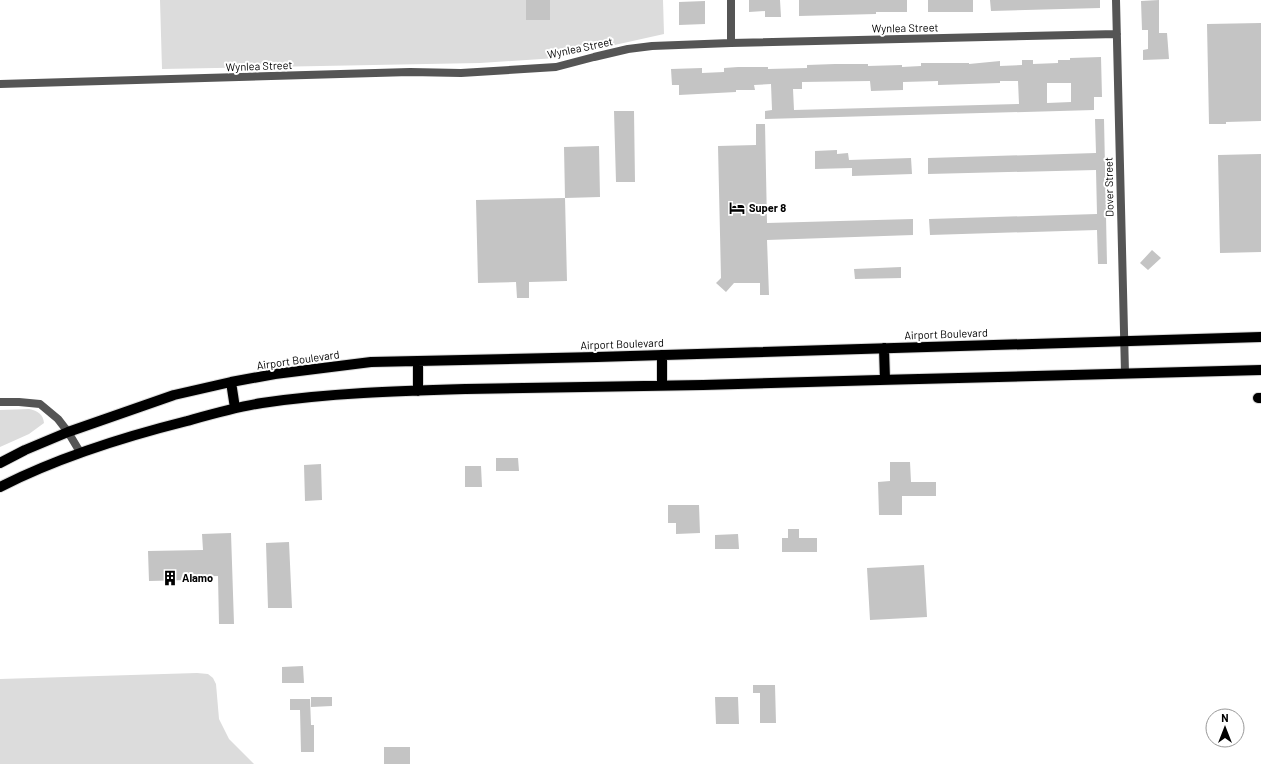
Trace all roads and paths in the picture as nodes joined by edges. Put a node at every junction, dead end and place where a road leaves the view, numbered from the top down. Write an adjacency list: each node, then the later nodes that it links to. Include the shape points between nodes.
1 (731, 0): 4 (street)
2 (1116, 0): 3 (street, Dover Street)
3 (1117, 34): 4 (street, Wynlea Street); 7 (street, Dover Street)
4 (732, 43): 5 (street, Wynlea Street, via 652,46 556,66 461,73 410,72)
5 (0, 84)
6 (1261, 337): 7 (main road, Airport Boulevard)
7 (1124, 341): 8 (main road, Airport Boulevard); 12 (street, Dover Street)
8 (884, 348): 9 (main road, Airport Boulevard); 13 (main road)
9 (662, 355): 10 (main road, Airport Boulevard); 15 (main road)
10 (418, 361): 14 (main road, Airport Boulevard, via 371,362); 16 (main road)
11 (1261, 370): 12 (main road)
12 (1125, 373): 13 (main road)
13 (885, 380): 15 (main road)
14 (231, 382): 18 (main road); 19 (main road, Airport Boulevard, via 174,396)
15 (662, 386): 16 (main road)
16 (418, 391): 18 (main road, via 334,395)
17 (0, 402): 19 (street, via 40,404 58,419)
18 (235, 408): 20 (main road)
19 (68, 432): 20 (street); 21 (main road, Airport Boulevard)
20 (80, 452): 22 (main road)
21 (0, 463)
22 (0, 487)

